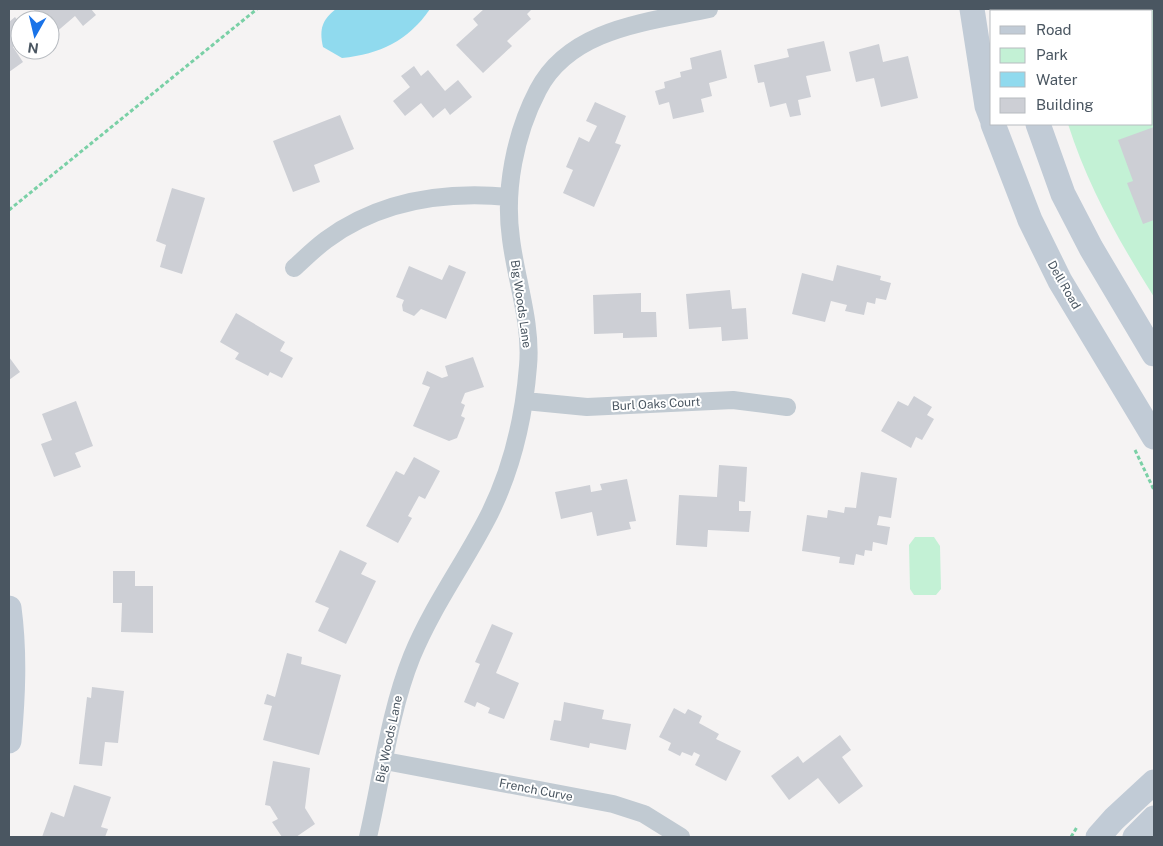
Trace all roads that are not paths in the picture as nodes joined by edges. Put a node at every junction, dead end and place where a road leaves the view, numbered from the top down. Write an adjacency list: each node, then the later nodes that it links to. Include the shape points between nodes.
1 (709, 9): 6 (street, Big Woods Lane, via 617,28 586,42 558,62 538,89 525,121 514,161)
2 (972, 9): 3 (main road)
3 (990, 114)
4 (994, 125): 11 (main road, Dell Road, via 1030,220 1060,281)
5 (1038, 125): 8 (main road, via 1064,194 1091,248)
6 (509, 197): 7 (street, via 445,195 403,203 363,219 326,240); 9 (street, Big Woods Lane, via 510,237 524,309 529,362)
7 (294, 268)
8 (1154, 354)
9 (525, 401): 10 (street, Burl Oaks Court, via 587,407 732,400); 15 (street, Big Woods Lane, via 511,464 490,513 430,617 412,656 398,696)
10 (787, 406)
11 (1154, 437)
12 (9, 608): 13 (main road, via 14,643)
13 (11, 701): 14 (main road)
14 (9, 741)
15 (385, 761): 18 (street, Big Woods Lane); 19 (street, French Curve, via 613,804 644,814)
16 (1154, 782): 20 (main road)
17 (1154, 818): 21 (main road)
18 (368, 837)
19 (681, 837)
20 (1098, 837)
21 (1135, 837)

